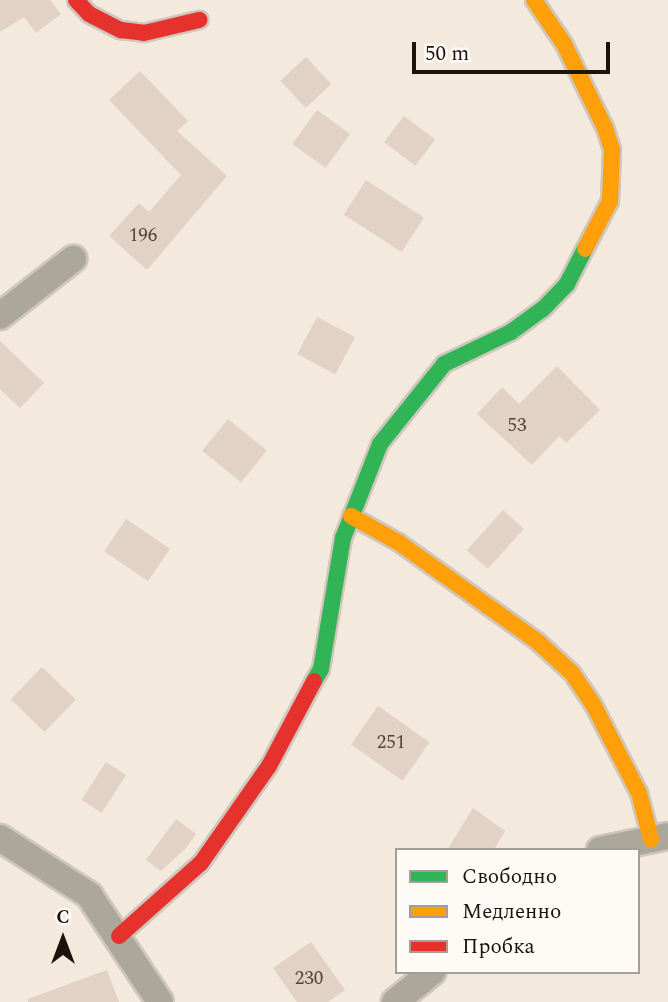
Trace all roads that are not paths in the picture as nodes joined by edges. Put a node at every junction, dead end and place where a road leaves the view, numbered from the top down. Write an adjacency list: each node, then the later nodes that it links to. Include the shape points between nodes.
1 (76, 0): 3 (street, via 89,14 121,30 144,33)
2 (534, 0): 6 (street, via 565,44 605,128 612,150 610,201 567,284 543,309 511,332 444,364 427,382 380,444)
3 (199, 20)
4 (73, 259): 5 (street)
5 (0, 316)
6 (351, 516): 8 (street, via 419,557 538,642 572,673 599,716); 10 (street, via 343,538 321,669 269,766 201,863)
7 (0, 838): 10 (street, via 89,895)
8 (660, 838): 9 (street)
9 (610, 848)
10 (119, 936): 12 (street)
11 (430, 974): 13 (street)
12 (160, 1002)
13 (395, 1002)

